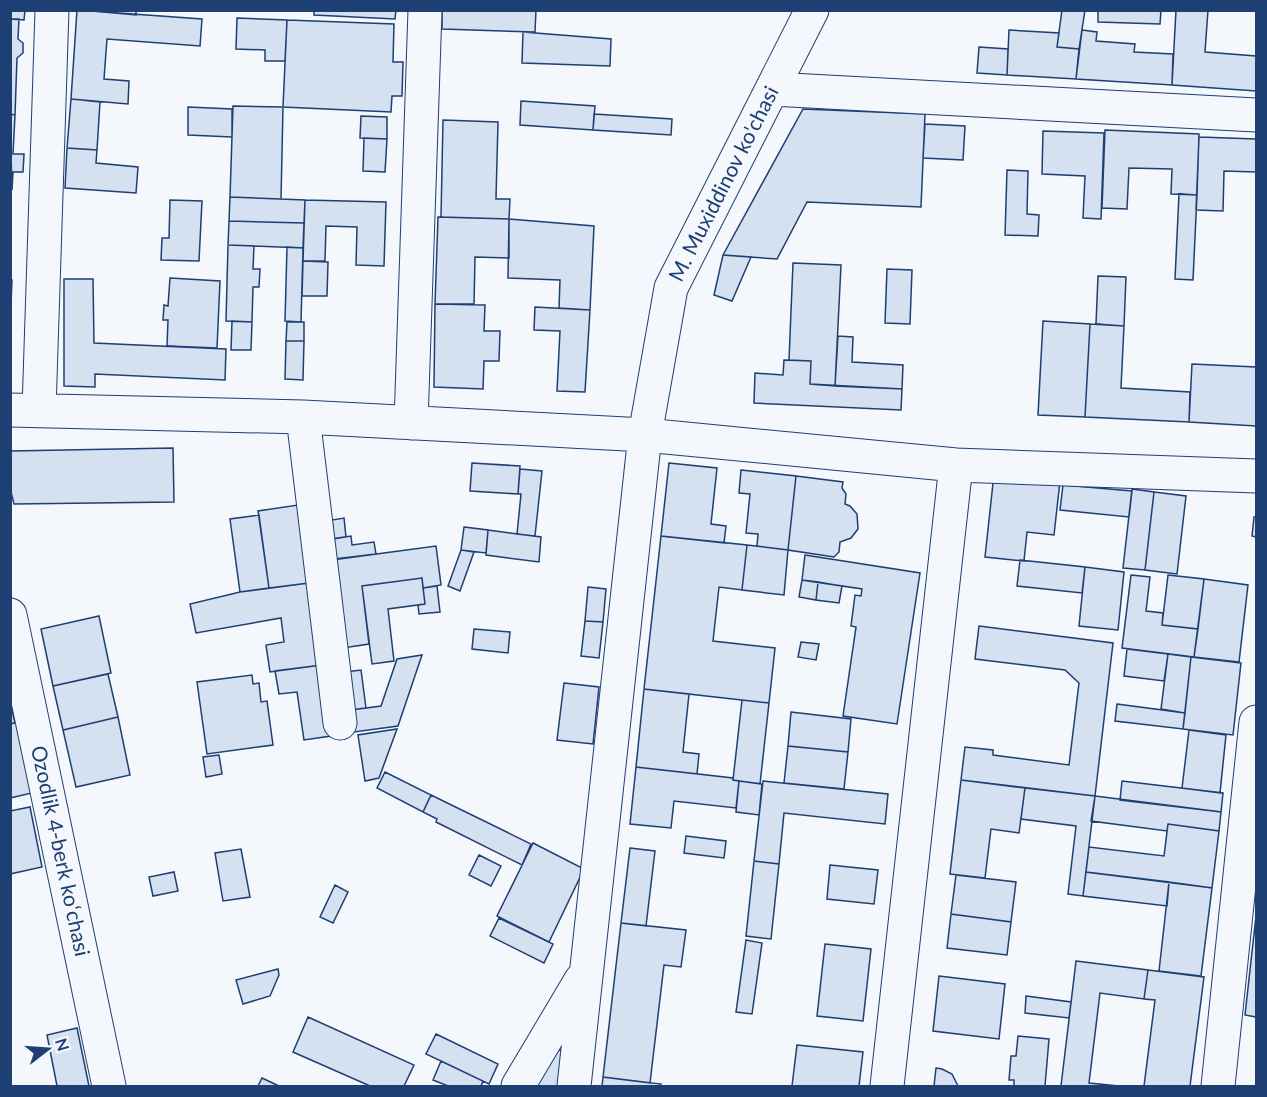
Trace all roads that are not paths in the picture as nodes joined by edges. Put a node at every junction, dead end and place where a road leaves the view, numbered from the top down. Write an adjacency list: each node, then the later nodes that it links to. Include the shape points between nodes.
1 (52, 10): 6 (street)
2 (425, 10): 8 (street)
3 (812, 10): 4 (street, M. Muxiddinov ko'chasi)
4 (772, 88): 5 (street); 9 (street, M. Muxiddinov ko'chasi, via 671,288)
5 (1257, 115)
6 (25, 410): 7 (street)
7 (303, 417): 8 (street); 14 (street)
8 (411, 423): 9 (street)
9 (645, 435): 10 (street); 15 (street, M. Muxiddinov ko'chasi)
10 (956, 465): 11 (street); 19 (street)
11 (1257, 476)
12 (10, 615): 16 (street, Ozodlik 4-berk koʻchasi)
13 (1257, 722): 20 (street)
14 (340, 723)
15 (586, 970): 17 (street); 18 (street, M. Muxiddinov ko'chasi)
16 (109, 1086)
17 (518, 1086)
18 (574, 1086)
19 (887, 1086)
20 (1218, 1086)

